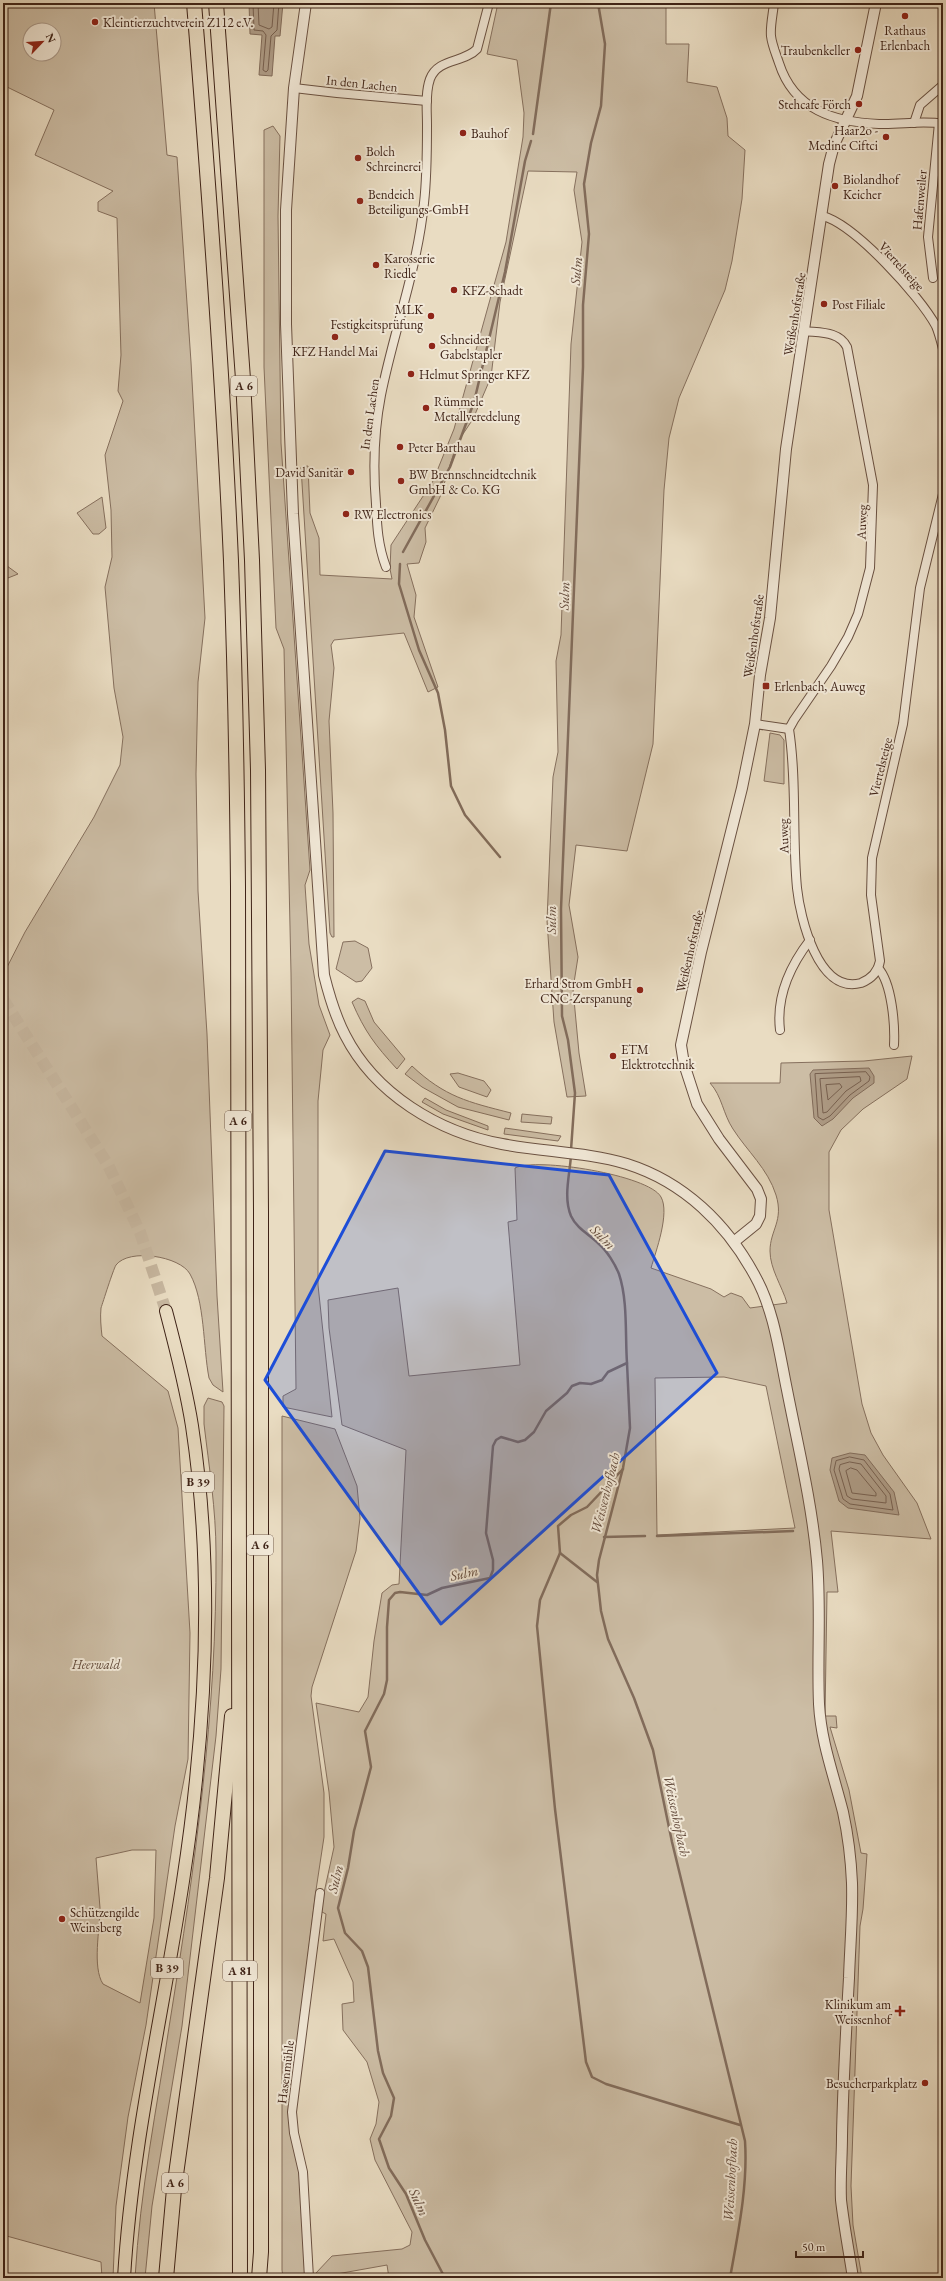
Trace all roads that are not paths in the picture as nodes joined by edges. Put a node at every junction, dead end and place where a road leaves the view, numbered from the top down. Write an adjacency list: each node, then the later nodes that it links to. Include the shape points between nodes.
1 (194, 3): 27 (highway, A 6, via 222,380 234,648 238,886)
2 (216, 3): 29 (highway, A 6, via 243,378 255,650 260,886)
3 (306, 3): 8 (street)
4 (774, 3): 10 (street, Hafenweiler, via 771,36 787,84 816,110)
5 (876, 3): 10 (street, Weißenhofstraße, via 857,96)
6 (488, 7): 9 (street, In den Lachen, via 477,49 436,70 431,79)
7 (943, 85): 11 (street, via 920,105)
8 (294, 88): 9 (street, In den Lachen); 25 (street, via 286,210 288,417 322,954 330,996 346,1036 358,1055 383,1085 409,1107 436,1123 500,1144 628,1164 661,1178 694,1199)
9 (427, 101): 18 (street, In den Lachen, via 427,174 419,242 382,394 375,442 377,527 380,553)
10 (846, 122): 11 (street, Hafenweiler); 13 (street, Weißenhofstraße, via 831,152)
11 (914, 123): 12 (street, Hafenweiler)
12 (941, 124): 14 (street, Hafenweiler, via 928,237 928,257)
13 (822, 216): 15 (street, Weißenhofstraße); 16 (street, Viertelsteige, via 837,222 883,260 935,325)
14 (933, 278)
15 (804, 331): 19 (street, Weißenhofstraße, via 786,449 770,618); 20 (street, Auweg, via 840,337 847,347 871,466 873,525 870,568 856,620 832,666)
16 (943, 349)
17 (943, 494): 22 (street, Viertelsteige, via 920,588 903,724 872,858 871,895 879,953)
18 (386, 567)
19 (755, 724): 20 (street); 25 (street, Weißenhofstraße, via 681,1045 684,1064 697,1104 719,1139 757,1189 761,1199 760,1216 756,1224)
20 (790, 729): 21 (street, Auweg, via 797,888)
21 (810, 940): 22 (street, Auweg, via 828,974 842,983 867,980); 23 (street, via 796,957 788,975 781,998)
22 (878, 968): 24 (street, Viertelsteige, via 887,985 895,1028)
23 (780, 1030)
24 (894, 1045)
25 (735, 1241): 36 (street, via 756,1278 772,1316 795,1432 817,1562 821,1730 842,1808 851,1857 852,1905 841,2188)
26 (166, 1311): 30 (main road, B 39, via 187,1399 197,1468 205,1601 203,1704 195,1796 183,1883 134,2170)
27 (239, 1664): 31 (highway, A 6, via 227,1751 213,1908 174,2189); 32 (highway, A 81)
28 (320, 1893): 35 (street, Hasenmühle, via 292,2112 303,2172)
29 (261, 2252): 33 (highway); 34 (highway, A 6)
30 (124, 2278)
31 (166, 2278)
32 (240, 2278)
33 (259, 2278)
34 (266, 2278)
35 (309, 2278)
36 (853, 2278)

